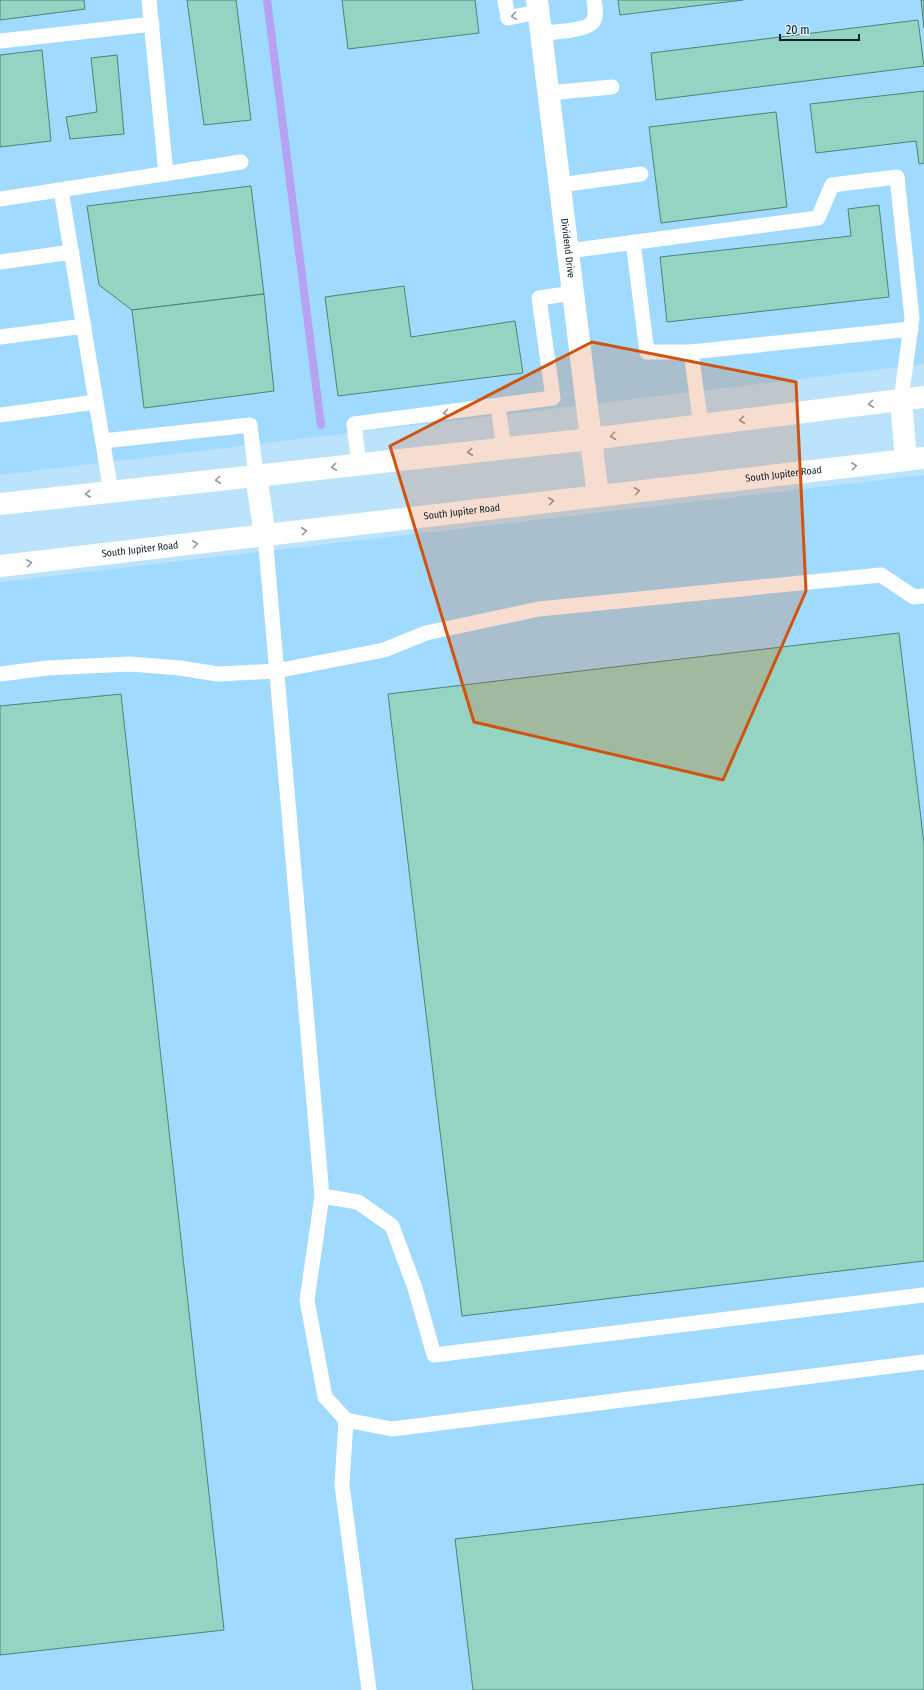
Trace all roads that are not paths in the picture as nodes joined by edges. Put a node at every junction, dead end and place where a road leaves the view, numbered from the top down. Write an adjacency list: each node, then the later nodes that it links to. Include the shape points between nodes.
1 (149, 0): 5 (lane)
2 (505, 0): 4 (lane, one-way to 2, via 508,18)
3 (594, 0): 4 (lane, via 596,13 593,22 586,27)
4 (538, 15): 8 (main road, Dividend Drive)
5 (152, 24): 6 (lane); 10 (lane)
6 (0, 41)
7 (612, 87): 8 (lane)
8 (548, 93): 12 (main road, Dividend Drive)
9 (241, 162): 10 (lane)
10 (166, 174): 13 (lane)
11 (641, 174): 12 (lane)
12 (560, 185): 16 (main road, Dividend Drive)
13 (61, 190): 14 (lane); 17 (lane)
14 (0, 199)
15 (633, 242): 16 (lane); 21 (lane, via 818,218 832,185 897,177 912,318); 23 (lane, via 647,352)
16 (568, 251): 19 (main road, Dividend Drive)
17 (72, 252): 18 (lane); 20 (lane)
18 (0, 262)
19 (573, 293): 27 (lane, via 539,298 553,398); 30 (main road, Dividend Drive)
20 (84, 326): 22 (lane); 26 (lane)
21 (911, 329): 23 (lane); 25 (lane)
22 (0, 337)
23 (691, 352): 29 (lane)
24 (924, 397): 25 (main road)
25 (901, 400): 29 (main road, one-way to 29); 33 (main road)
26 (96, 402): 28 (lane); 31 (lane)
27 (498, 406): 32 (lane); 34 (lane, one-way to 34, via 354,424)
28 (0, 415)
29 (701, 426): 30 (main road, one-way to 30)
30 (591, 439): 32 (main road); 37 (main road, Dividend Drive)
31 (103, 441): 35 (lane, via 250,425); 36 (lane)
32 (504, 449): 34 (main road, one-way to 34)
33 (915, 459): 37 (main road, South Jupiter Road, one-way to 33)
34 (359, 465): 35 (main road, one-way to 35)
35 (256, 476): 36 (main road, one-way to 36); 39 (main road)
36 (111, 492): 38 (main road, one-way to 38)
37 (598, 496): 39 (main road, South Jupiter Road, one-way to 37)
38 (0, 504)
39 (265, 535): 40 (main road, South Jupiter Road, one-way to 39); 42 (lane)
40 (0, 566)
41 (924, 596): 42 (lane, via 914,597 881,575 539,609 426,633 384,650)
42 (276, 672): 43 (lane, via 218,674 130,664 47,668); 44 (lane)
43 (0, 674)
44 (322, 1196): 45 (lane, via 358,1202 392,1226 415,1288 434,1355); 47 (lane, via 308,1300 325,1397)
45 (924, 1295)
46 (924, 1362): 47 (lane, via 392,1429)
47 (346, 1420): 48 (lane, via 342,1485)
48 (369, 1690)

